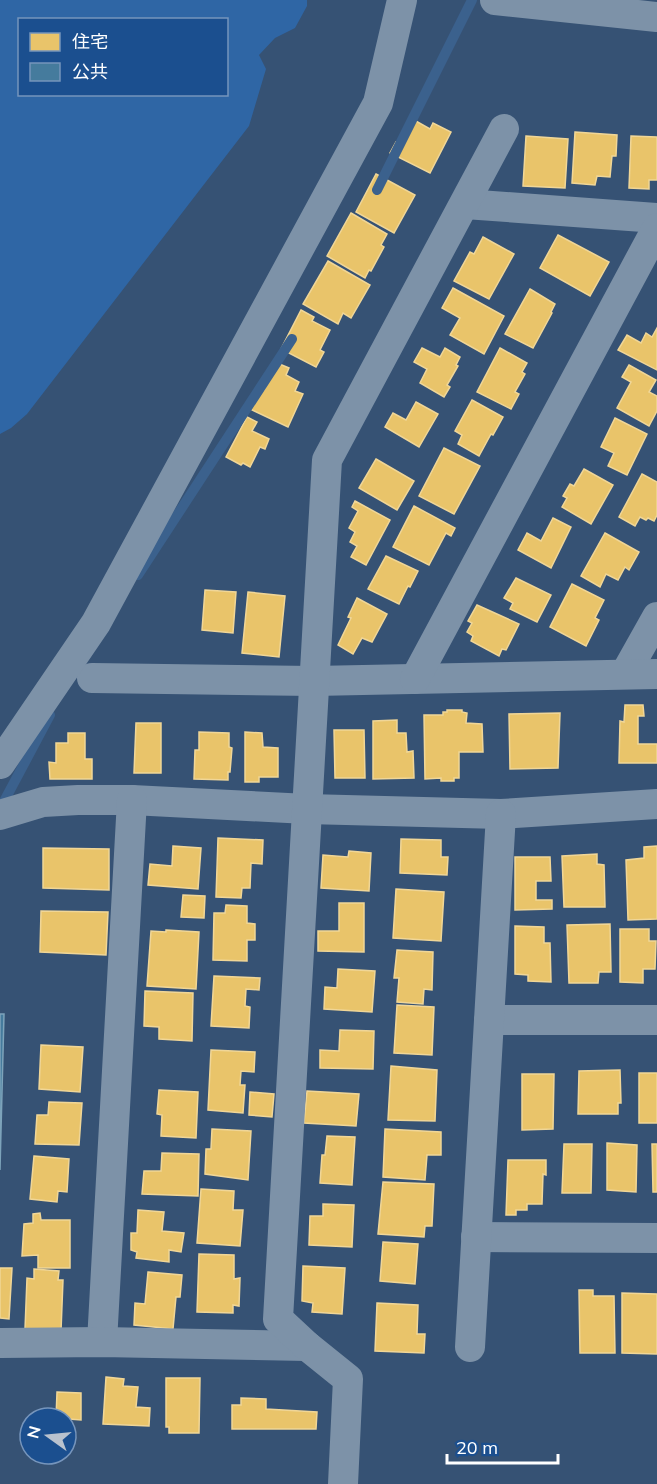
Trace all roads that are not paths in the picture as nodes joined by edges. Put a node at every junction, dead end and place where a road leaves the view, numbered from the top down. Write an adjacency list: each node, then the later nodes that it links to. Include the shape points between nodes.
1 (402, 0): 14 (street, via 378,103 96,623)
2 (495, 0): 3 (street)
3 (657, 17)
4 (504, 129): 5 (street)
5 (465, 204): 6 (street); 13 (street, via 327,460)
6 (657, 218)
7 (657, 228): 12 (street)
8 (657, 617): 9 (street)
9 (625, 674): 10 (street); 12 (street)
10 (657, 674)
11 (92, 678): 13 (street)
12 (416, 679): 13 (street)
13 (314, 681): 17 (street)
14 (0, 764)
15 (132, 800): 17 (street); 19 (street, via 43,802); 25 (street)
16 (657, 804): 18 (street)
17 (307, 809): 18 (street); 26 (street, via 278,1319)
18 (501, 814): 20 (street)
19 (0, 815)
20 (489, 1020): 21 (street); 22 (street)
21 (657, 1020)
22 (476, 1237): 23 (street); 27 (street)
23 (657, 1238)
24 (0, 1342): 25 (street)
25 (102, 1342): 26 (street)
26 (307, 1346): 28 (street, via 348,1379)
27 (470, 1347)
28 (343, 1484)

